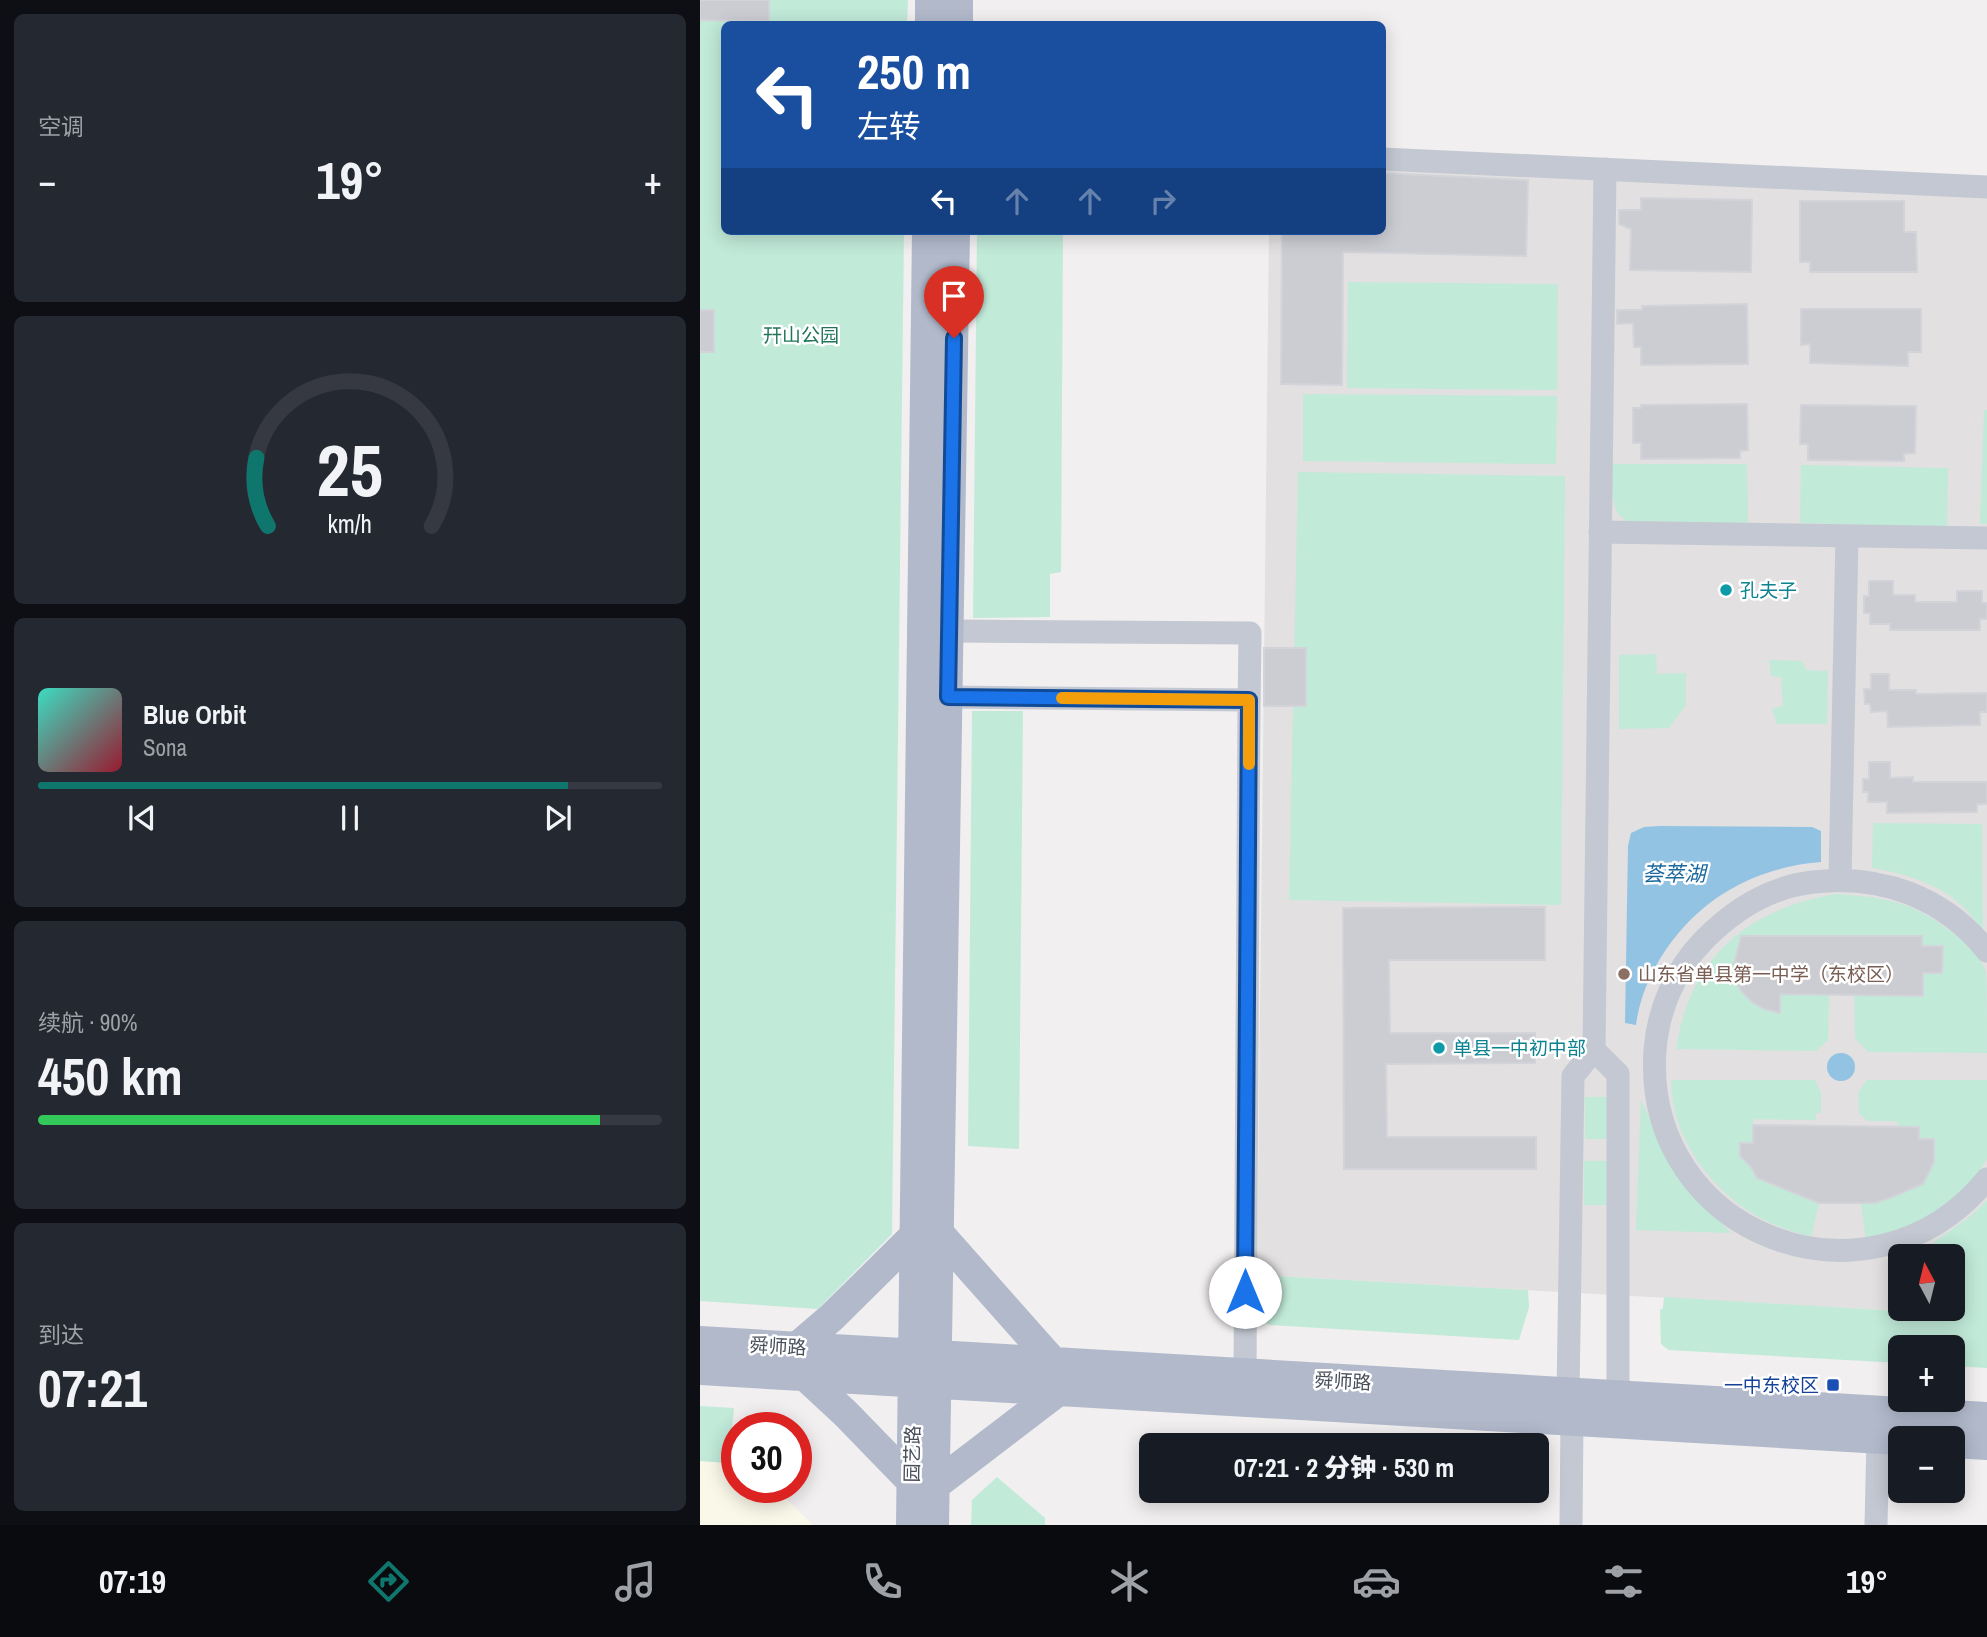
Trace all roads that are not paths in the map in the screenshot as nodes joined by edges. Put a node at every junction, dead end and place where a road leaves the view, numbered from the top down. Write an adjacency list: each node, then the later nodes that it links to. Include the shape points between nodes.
1 (930, 0): 3 (main road)
2 (958, 0): 4 (main road)
3 (930, 21)
4 (958, 21)
5 (1386, 159): 6 (street)
6 (1605, 169): 7 (street); 10 (street)
7 (1987, 187)
8 (928, 235): 20 (main road)
9 (955, 235): 13 (main road)
10 (1600, 532): 11 (street); 18 (street)
11 (1847, 536): 12 (street); 16 (street)
12 (1987, 538)
13 (950, 631): 14 (main road); 15 (street, via 1250,633)
14 (948, 697): 15 (street, via 1249,700); 20 (main road)
15 (1249, 711): 25 (street)
16 (1840, 879): 17 (street, via 1877,883 1913,894 1945,911); 19 (street, via 1798,884 1757,899 1721,922 1681,971 1657,1031 1654,1073 1660,1115 1677,1155 1701,1190 1734,1218 1771,1238 1813,1250 1856,1251 1898,1243 1937,1225 1971,1199)
17 (1987, 951)
18 (1594, 1050): 29 (street, via 1618,1074); 30 (street, via 1573,1076)
19 (1987, 1179)
20 (927, 1233): 22 (main road); 23 (main road, 园艺路); 27 (main road)
21 (700, 1341): 22 (main road, 舜师路)
22 (797, 1347): 23 (main road, 舜师路)
23 (925, 1354): 27 (main road, 舜师路); 28 (main road, 园艺路)
24 (700, 1370): 26 (main road, 舜师路)
25 (1245, 1375): 27 (main road, 舜师路); 30 (main road, 舜师路)
26 (805, 1376): 28 (main road, 舜师路); 36 (main road)
27 (1056, 1378): 28 (main road, 舜师路); 30 (main road, 舜师路); 36 (main road)
28 (925, 1384): 36 (main road, 园艺路)
29 (1618, 1396): 30 (main road, 舜师路); 31 (main road, 舜师路)
30 (1570, 1407): 32 (main road, 舜师路); 39 (street)
31 (1987, 1417)
32 (1888, 1439)
33 (1965, 1444): 34 (main road)
34 (1987, 1445)
35 (1888, 1446): 40 (street)
36 (923, 1484): 37 (main road, 园艺路); 38 (main road)
37 (911, 1525)
38 (934, 1525)
39 (1571, 1525)
40 (1876, 1525)

